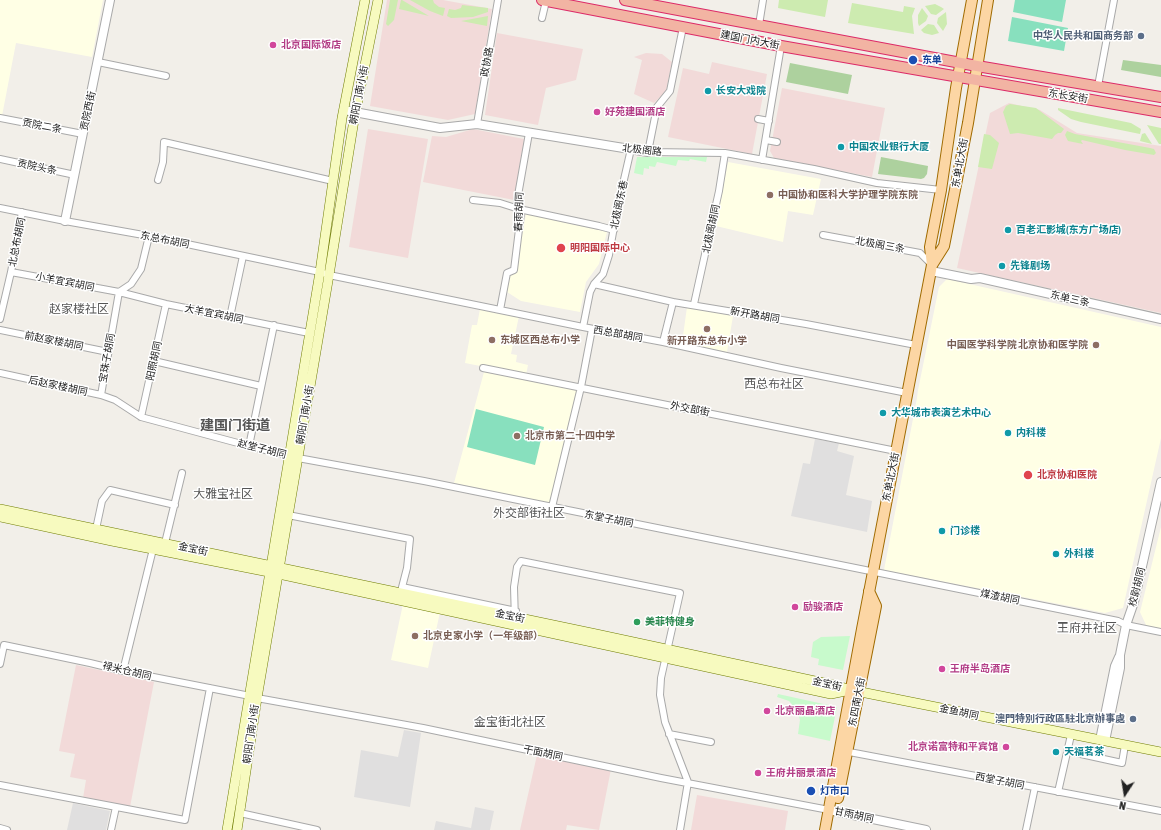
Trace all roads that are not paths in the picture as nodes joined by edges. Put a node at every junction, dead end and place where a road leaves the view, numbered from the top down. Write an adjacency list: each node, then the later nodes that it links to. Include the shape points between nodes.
1 (110, 0): 16 (street, 贡院西街)
2 (365, 0): 24 (main road, 朝阳门南小街)
3 (378, 0): 25 (main road, 朝阳门南小街)
4 (498, 0): 30 (street, 政协路)
5 (544, 0): 12 (street); 14 (highway, 建国门内大街)
6 (625, 0): 11 (highway, 建国门内大街)
7 (763, 0): 13 (street)
8 (972, 0): 17 (main road, 东单北大街)
9 (988, 0): 18 (main road, 东单北大街)
10 (1114, 0): 22 (street)
11 (655, 3): 13 (highway, 建国门内大街)
12 (542, 18)
13 (759, 25): 17 (highway, 建国门内大街)
14 (683, 27): 15 (highway, 建国门内大街); 36 (street, via 670,91 657,107)
15 (781, 46): 20 (highway, 建国门内大街); 29 (street)
16 (98, 62): 19 (street); 32 (street, 贡院西街)
17 (961, 63): 18 (highway, 建国门内大街); 20 (main road, 东单北大街)
18 (977, 66): 21 (main road, 东单北大街); 22 (highway, 东长安街)
19 (166, 76)
20 (959, 77): 21 (highway, 建国门内大街); 43 (main road, 东单北大街)
21 (975, 80): 26 (highway, 东长安街); 53 (main road, 东单北大街, via 944,246)
22 (1098, 86): 23 (highway, 东长安街)
23 (1161, 97)
24 (344, 110): 25 (street, 北极阁路); 42 (main road, 朝阳门南小街)
25 (355, 112): 30 (street, 北极阁路, via 440,128); 56 (main road, 朝阳门南小街)
26 (1161, 112)
27 (0, 118): 32 (street, 贡院二条)
28 (758, 119): 29 (street)
29 (769, 121): 33 (street)
30 (476, 124): 31 (street, 北极阁路)
31 (529, 133): 35 (street, 北极阁路); 46 (street, 春雨胡同, via 517,201)
32 (83, 134): 40 (street, 贡院西街)
33 (766, 140): 34 (street); 39 (street)
34 (777, 142)
35 (631, 149): 36 (street, 北极阁路); 49 (street, 北极阁东巷)
36 (648, 152): 37 (street, 北极阁路)
37 (725, 153): 39 (street, 北极阁路); 61 (street, 北极阁胡同)
38 (0, 159): 40 (street, 贡院头条)
39 (762, 160): 43 (street, 北极阁路, via 877,183)
40 (74, 175): 48 (street, 贡院西街)
41 (158, 180): 42 (street, via 163,162 164,142)
42 (333, 181): 55 (main road, 朝阳门南小街)
43 (941, 190): 53 (main road, 东单北大街, via 930,247)
44 (473, 200): 46 (street, via 500,203)
45 (0, 208): 47 (street, 东总布胡同)
46 (519, 209): 49 (street); 62 (street, 春雨胡同, via 521,214 514,270 507,273)
47 (22, 212): 48 (street, 东总布胡同); 54 (street, 北总布胡同)
48 (65, 221): 51 (street, 东总布胡同)
49 (614, 230): 57 (street, 北极阁东巷, via 609,256 602,274)
50 (823, 235): 53 (street, 北极阁三条, via 920,253)
51 (149, 236): 52 (street, 东总布胡同); 58 (street, via 140,269 131,284)
52 (243, 256): 55 (street, 东总布胡同); 63 (street)
53 (931, 268): 65 (street, 东单三条, via 972,274 980,278); 72 (main road, 东单北大街)
54 (11, 272): 58 (street, 小羊宜宾胡同); 64 (street, 北总布胡同)
55 (320, 272): 56 (street, 东总布胡同); 70 (main road, 朝阳门南小街)
56 (330, 275): 62 (street, 西总部胡同); 85 (main road, 朝阳门南小街)
57 (594, 284): 59 (street, 新开路胡同); 67 (street, 北极阁东巷)
58 (119, 292): 60 (street, 大羊宜宾胡同); 73 (street, 宝珠子胡同)
59 (673, 302): 61 (street, 新开路胡同); 71 (street)
60 (166, 304): 63 (street, 大羊宜宾胡同); 74 (street, 阳照胡同)
61 (694, 304): 72 (street, 新开路胡同)
62 (500, 310): 67 (street, 西总部胡同)
63 (230, 317): 66 (street, 大羊宜宾胡同)
64 (0, 319)
65 (1161, 319)
66 (274, 325): 70 (street, 大羊宜宾胡同); 77 (street)
67 (583, 327): 68 (street, 西总部胡同)
68 (592, 329): 71 (street, 西总部胡同); 78 (street)
69 (0, 330): 73 (street, 前赵家楼胡同)
70 (309, 333): 85 (main road, 朝阳门南小街)
71 (663, 342): 79 (street, 西总部胡同)
72 (916, 345): 79 (main road, 东单北大街)
73 (108, 352): 80 (street, 宝珠子胡同)
74 (154, 361): 77 (street); 82 (street, 阳照胡同)
75 (483, 368): 78 (street, 外交部街)
76 (0, 374): 80 (street, 后赵家楼胡同)
77 (261, 386): 83 (street)
78 (581, 387): 84 (street, 外交部街); 90 (street)
79 (907, 393): 84 (main road, 东单北大街)
80 (101, 395): 81 (street, 后赵家楼胡同)
81 (115, 400): 82 (street, 赵堂子胡同)
82 (142, 417): 83 (street, 赵堂子胡同)
83 (250, 446): 85 (street, 赵堂子胡同)
84 (896, 451): 99 (main road, 东单北大街)
85 (294, 456): 90 (street, 东堂子胡同); 92 (main road, 朝阳门南小街); 98 (main road, 朝阳门南小街)
86 (182, 473): 88 (street)
87 (1161, 482): 94 (street, 校尉胡同)
88 (175, 505): 95 (street, via 110,490 102,502); 96 (street)
89 (1161, 506): 94 (street, 校尉胡同)
90 (552, 507): 99 (street, 东堂子胡同)
91 (0, 509): 95 (main road, 金宝街)
92 (288, 515): 98 (main road, 朝阳门南小街); 100 (street, via 410,539)
93 (0, 516): 97 (main road, 金宝街)
94 (1153, 520): 102 (street, 校尉胡同, via 1134,602)
95 (96, 529): 96 (main road, 金宝街)
96 (166, 544): 98 (main road, 金宝街)
97 (153, 549): 98 (main road, 金宝街); 106 (street)
98 (275, 570): 100 (main road, 金宝街); 109 (main road, 朝阳门南小街)
99 (873, 572): 102 (street, 煤渣胡同, via 1118,621); 108 (main road, 东单北大街)
100 (401, 594): 101 (main road, 金宝街); 101 (street)
101 (515, 618): 104 (main road, 金宝街); 104 (street, via 514,587 517,567 521,561 680,593)
102 (1126, 625): 103 (street, 煤渣胡同); 112 (street, 校尉胡同, via 1115,666)
103 (1161, 632)
104 (666, 653): 108 (main road, 金宝街, via 831,694); 110 (street, via 660,695)
105 (0, 664): 106 (street, 禄米仓胡同, via 4,645)
106 (123, 671): 107 (street, 禄米仓胡同)
107 (210, 688): 109 (street, 禄米仓胡同); 122 (street, via 185,820)
108 (855, 690): 111 (main road, 金鱼胡同); 115 (main road, 东四南大街)
109 (253, 697): 118 (street, 干面胡同, via 423,728); 125 (main road, 朝阳门南小街); 129 (main road, 朝阳门南小街)
110 (669, 734): 113 (street); 118 (street)
111 (1071, 735): 112 (main road, 金鱼胡同); 116 (street)
112 (1102, 741): 114 (main road, 金鱼胡同)
113 (711, 742)
114 (1125, 745): 116 (street, via 1122,762); 117 (main road, 金鱼胡同)
115 (844, 751): 120 (street, 西堂子胡同); 123 (main road, 东四南大街)
116 (1067, 751): 121 (street)
117 (1161, 752)
118 (688, 782): 123 (street, 干面胡同); 132 (street)
119 (0, 785): 122 (street)
120 (1035, 788): 121 (street, 西堂子胡同); 135 (street)
121 (1058, 792): 124 (street, 西堂子胡同)
122 (116, 807): 128 (street)
123 (829, 810): 133 (main road, 东四南大街); 134 (street, 甘雨胡同)
124 (1161, 811)
125 (240, 813): 130 (main road, 朝阳门南小街); 131 (street)
126 (0, 828): 127 (street)
127 (8, 830)
128 (112, 830)
129 (227, 830)
130 (237, 830)
131 (317, 830)
132 (680, 830)
133 (825, 830)
134 (926, 830)
135 (1026, 830)

